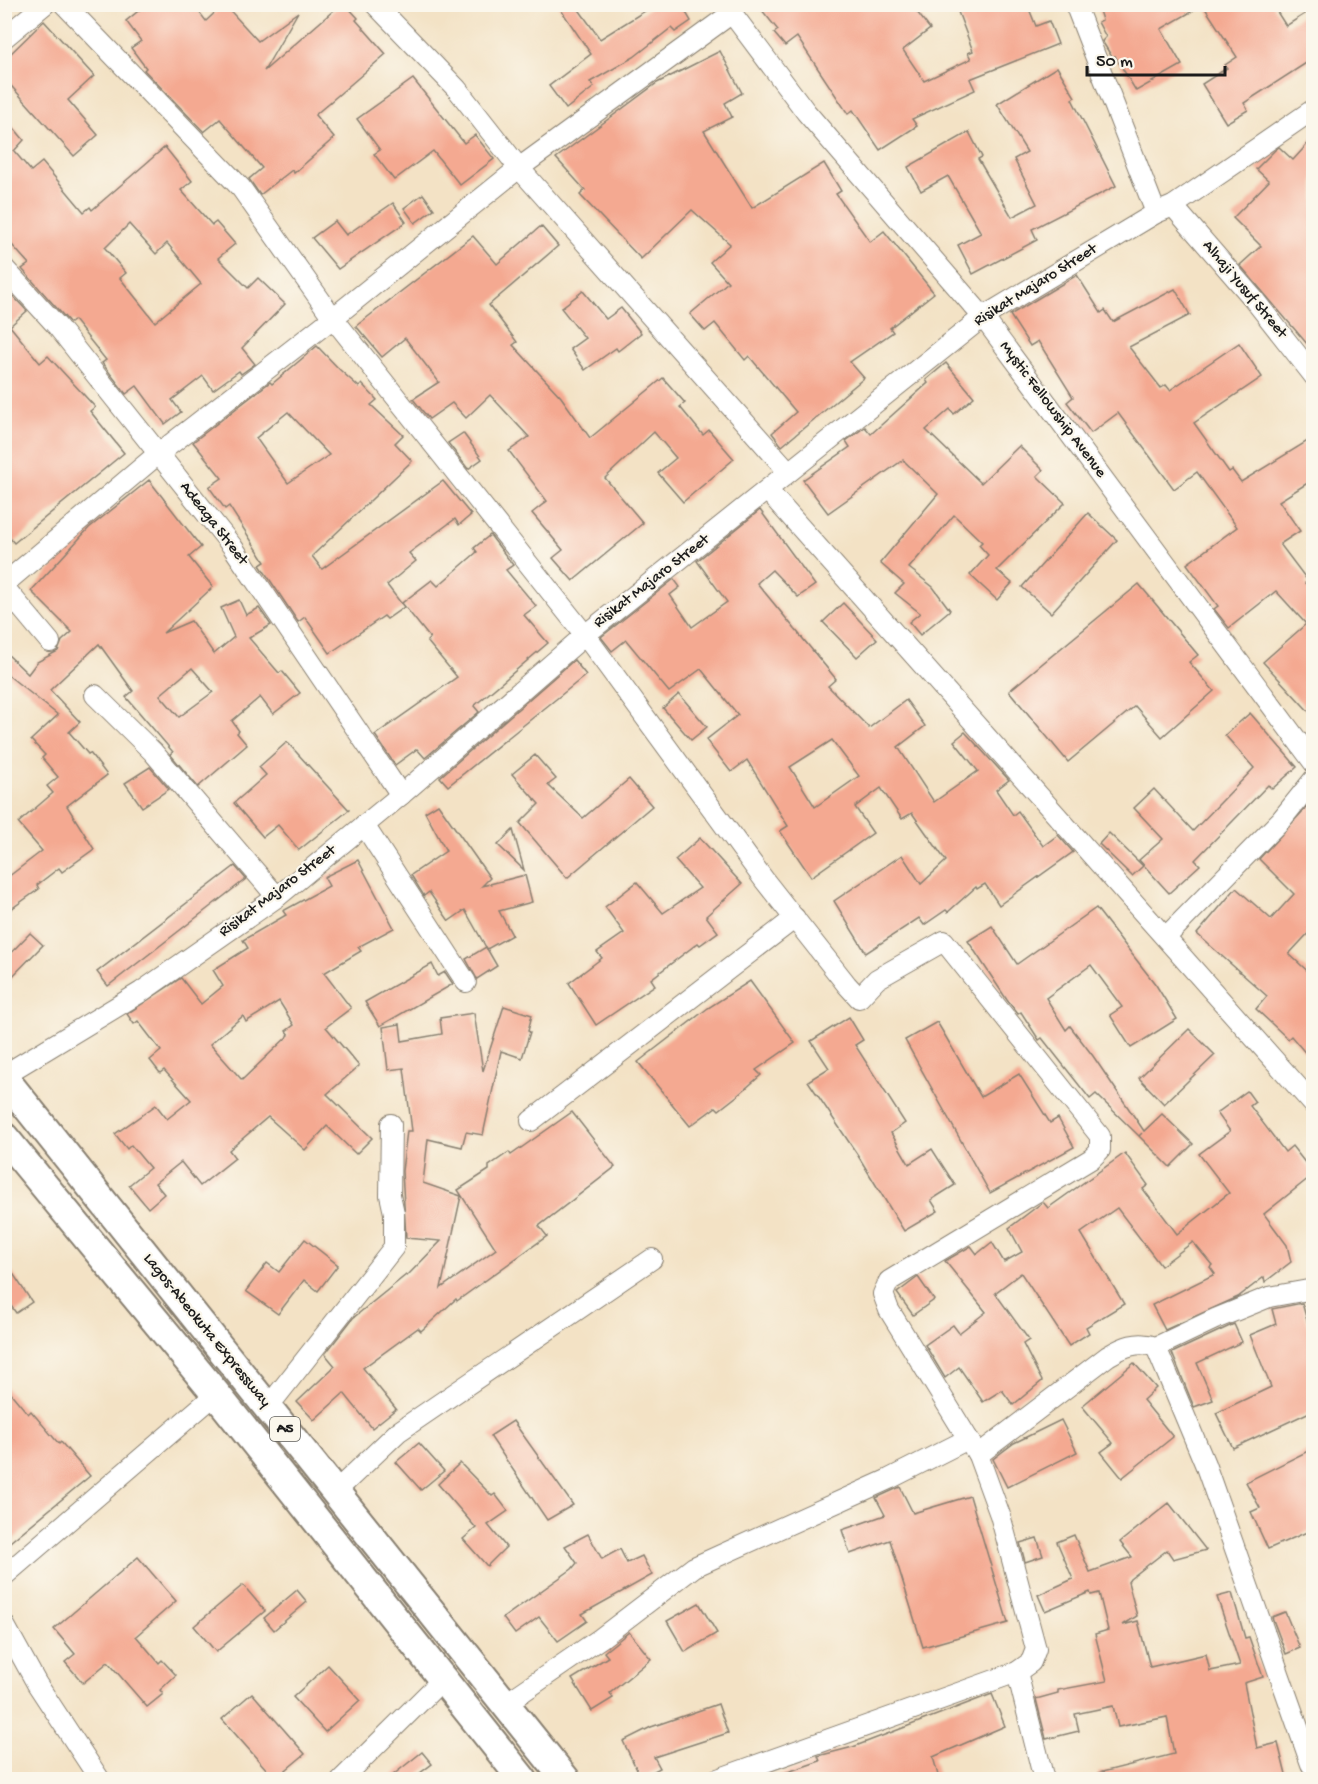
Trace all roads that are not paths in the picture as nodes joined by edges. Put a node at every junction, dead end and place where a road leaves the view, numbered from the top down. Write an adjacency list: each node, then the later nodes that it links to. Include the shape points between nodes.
1 (45, 4): 6 (street)
2 (63, 4): 12 (street, via 242,188)
3 (375, 4): 8 (street, via 457,89)
4 (1075, 4): 9 (street, Alhaji Yusuf Street)
5 (728, 9): 8 (street); 11 (street, Mystic Fellowship Avenue, via 806,112)
6 (4, 38)
7 (1314, 109): 9 (street, Risikat Majaro Street)
8 (519, 168): 12 (street); 15 (street)
9 (1164, 210): 11 (street, Risikat Majaro Street); 13 (street, Alhaji Yusuf Street, via 1251,297)
10 (4, 268): 14 (street, Adeaga Street, via 57,326)
11 (983, 317): 15 (street, Risikat Majaro Street); 21 (street, Mystic Fellowship Avenue)
12 (333, 318): 14 (street); 18 (street)
13 (1313, 374)
14 (158, 454): 17 (street); 23 (street, Adeaga Street, via 232,546)
15 (788, 471): 16 (street, Risikat Majaro Street)
16 (768, 491): 18 (street, Risikat Majaro Street); 27 (street)
17 (4, 585): 19 (street)
18 (585, 635): 23 (street, Risikat Majaro Street); 26 (street)
19 (50, 642)
20 (95, 695): 25 (street, via 153,752)
21 (1314, 763)
22 (1314, 779): 27 (street, via 1281,820)
23 (400, 795): 24 (street, Risikat Majaro Street)
24 (364, 825): 25 (street, Risikat Majaro Street); 28 (street)
25 (277, 897): 29 (street, Risikat Majaro Street, via 141,992)
26 (795, 918): 31 (street); 39 (street, via 859,998 877,979 944,941 1100,1136 1101,1149 1091,1159 889,1281 883,1294)
27 (1166, 937): 30 (street)
28 (466, 982)
29 (4, 1077): 38 (highway, Lagos-Abeokuta Expressway / A5)
30 (1314, 1105)
31 (531, 1121)
32 (392, 1124): 38 (street, via 390,1194 394,1247)
33 (4, 1137): 37 (highway, Lagos-Abeokuta Expressway / A5)
34 (652, 1258): 40 (street, via 423,1414 380,1447)
35 (1314, 1289): 36 (street, via 1269,1297)
36 (1156, 1347): 39 (street, via 1127,1345); 46 (street, via 1205,1464)
37 (216, 1394): 41 (street); 44 (highway, Lagos-Abeokuta Expressway / A5)
38 (268, 1407): 40 (highway, Lagos-Abeokuta Expressway / A5)
39 (973, 1447): 43 (street, via 1000,1515 1036,1649 1031,1662); 45 (street, via 889,1479 694,1567)
40 (335, 1492): 45 (highway, Lagos-Abeokuta Expressway / A5)
41 (4, 1576)
42 (4, 1624): 47 (street, via 37,1684)
43 (1017, 1672): 51 (street); 52 (street)
44 (442, 1680): 48 (street); 49 (highway, Lagos-Abeokuta Expressway / A5)
45 (505, 1704): 50 (highway, Lagos-Abeokuta Expressway / A5)
46 (1311, 1764)
47 (100, 1779)
48 (341, 1779)
49 (523, 1779)
50 (566, 1779)
51 (715, 1779)
52 (1044, 1779)

